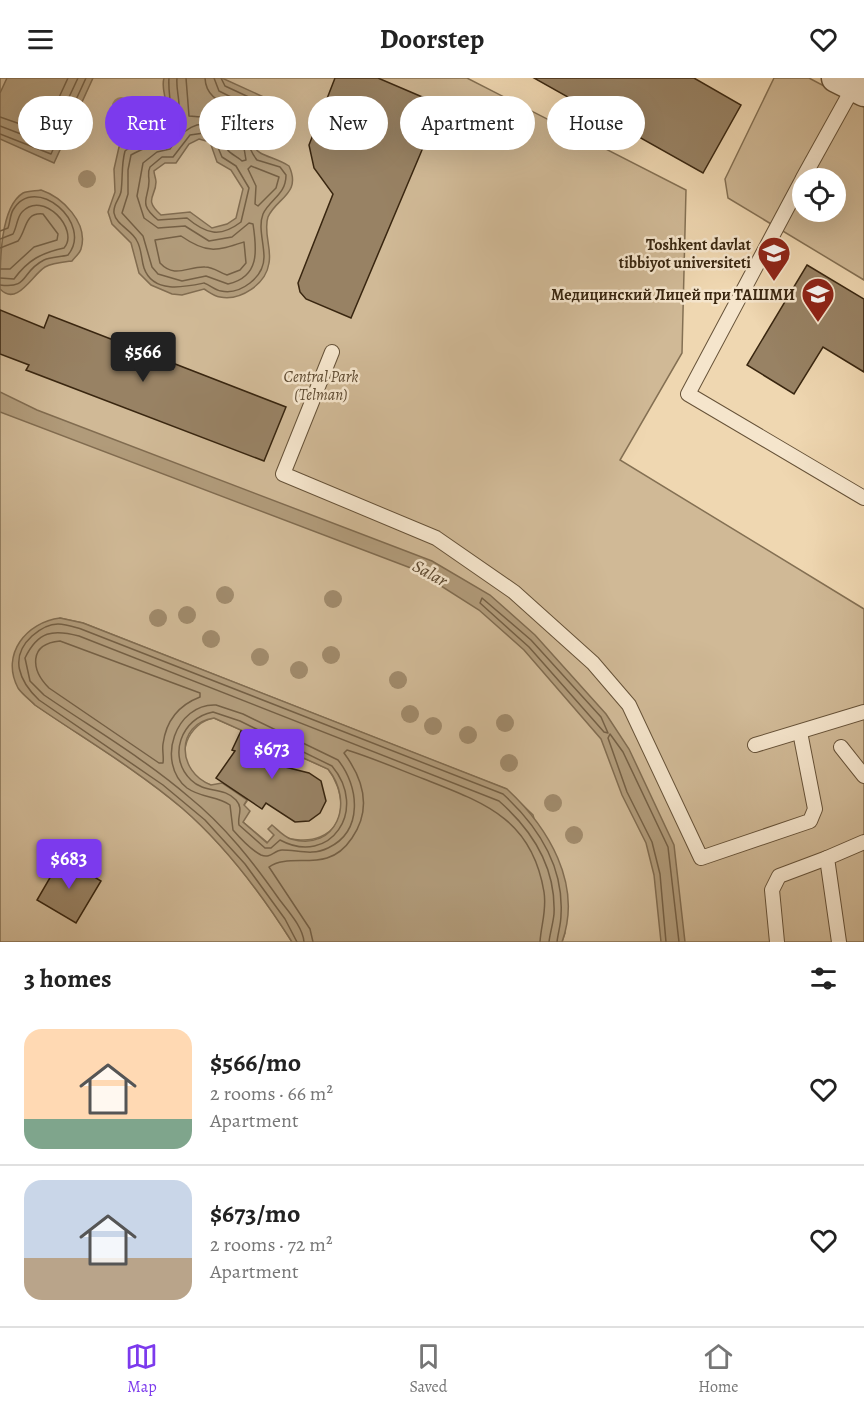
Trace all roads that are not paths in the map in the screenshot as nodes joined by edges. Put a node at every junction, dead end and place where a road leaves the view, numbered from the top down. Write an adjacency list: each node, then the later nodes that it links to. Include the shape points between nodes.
1 (854, 84): 2 (lane)
2 (809, 168)
3 (792, 200): 5 (lane, via 688,394)
4 (332, 352): 7 (lane, via 283,474 436,538 514,592 593,663 629,705 700,858 810,821 814,809)
5 (864, 498)
6 (864, 712): 7 (lane)
7 (800, 732): 8 (lane)
8 (755, 745)
9 (841, 747): 10 (lane)
10 (864, 776)
11 (864, 842): 12 (lane)
12 (827, 858): 13 (lane, via 779,876 774,883); 14 (lane)
13 (777, 942)
14 (839, 942)

